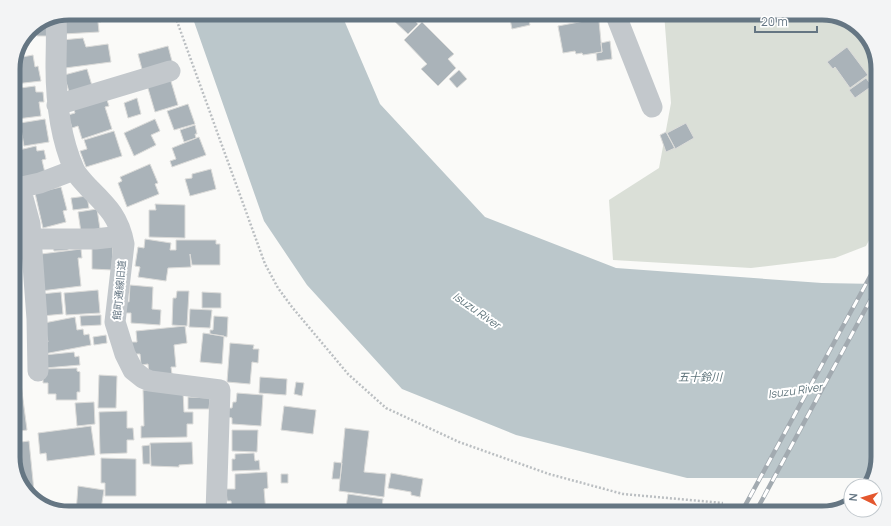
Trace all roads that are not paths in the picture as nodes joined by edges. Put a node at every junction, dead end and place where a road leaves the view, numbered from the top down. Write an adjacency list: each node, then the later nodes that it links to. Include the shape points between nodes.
1 (618, 20): 5 (street)
2 (56, 22): 4 (street)
3 (170, 71): 4 (street)
4 (57, 105): 6 (street)
5 (652, 107)
6 (74, 170): 7 (street); 9 (street, 館町通線旧道, via 110,210)
7 (20, 187)
8 (20, 196): 10 (street, via 30,224)
9 (122, 236): 10 (street, via 95,239); 12 (street, 館町通線旧道, via 124,244 115,322 133,370 150,381 220,390)
10 (31, 239): 11 (street)
11 (38, 371)
12 (216, 506)

